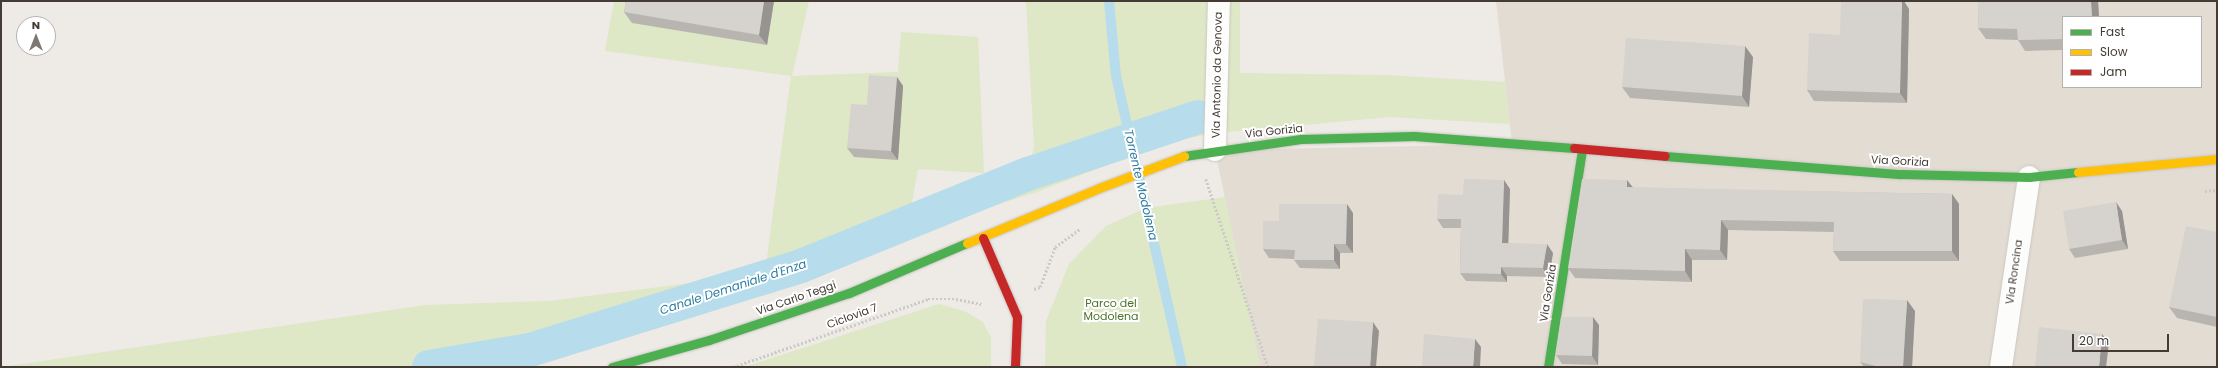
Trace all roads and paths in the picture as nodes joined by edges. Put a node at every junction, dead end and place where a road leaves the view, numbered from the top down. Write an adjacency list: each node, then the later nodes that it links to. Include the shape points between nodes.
1 (1218, 1): 2 (street, Via Antonio da Genova)
2 (1215, 150): 3 (main road, Via Gorizia, via 1301,139 1414,136); 10 (main road, Via Gorizia, via 1188,155 1099,188)
3 (1582, 151): 6 (main road, Via Gorizia, via 1900,174); 17 (main road, Via Gorizia)
4 (2217, 159): 6 (main road, Via Gorizia)
5 (1204, 175): 16 (path)
6 (2029, 177): 18 (street, Via Roncina)
7 (2217, 190): 8 (path)
8 (2205, 191)
9 (1084, 225): 11 (path, via 1055,248 1040,287)
10 (984, 238): 11 (main road); 13 (main road, Via Carlo Teggi, via 849,293 709,340)
11 (1008, 300): 15 (main road, via 1017,317)
12 (978, 304): 14 (path, Ciclovia 7, via 956,299 928,299)
13 (612, 367)
14 (733, 367)
15 (1015, 367)
16 (1268, 367)
17 (1548, 367)
18 (2001, 367)

